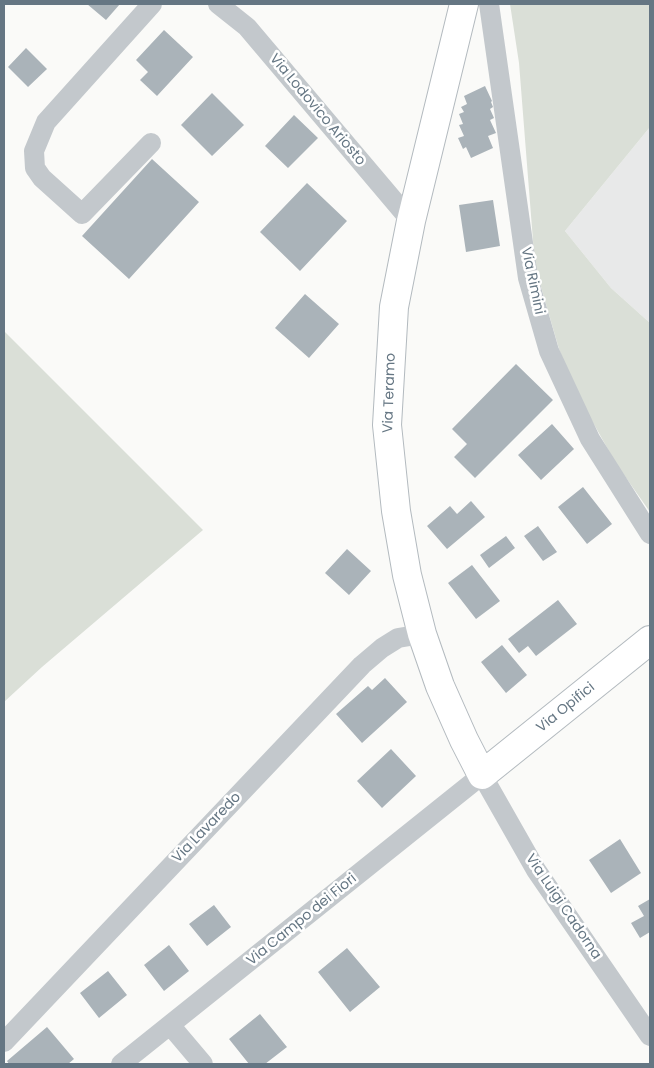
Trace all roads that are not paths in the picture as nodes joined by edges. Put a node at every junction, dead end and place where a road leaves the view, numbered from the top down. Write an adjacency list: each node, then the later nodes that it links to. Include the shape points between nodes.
1 (152, 4): 5 (street, via 46,122 34,151 35,168 82,214)
2 (218, 4): 6 (street, Via Lodovico Ariosto, via 247,27)
3 (464, 4): 6 (street, Via Teramo)
4 (489, 4): 7 (street, Via Rimini, via 528,278 549,351 590,438)
5 (150, 143)
6 (411, 221): 8 (street, Via Teramo, via 394,308 387,425 396,511)
7 (650, 534)
8 (422, 634): 10 (street, Via Teramo, via 440,686); 13 (street, Via Lavaredo, via 398,638 362,665)
9 (650, 640): 10 (street, Via Opifici)
10 (482, 775): 11 (street, Via Campo dei Fiori); 12 (street, Via Luigi Cadorna, via 536,870)
11 (170, 1025): 14 (street, Via Campo dei Fiori); 15 (street)
12 (650, 1036)
13 (4, 1042)
14 (121, 1064)
15 (203, 1064)

